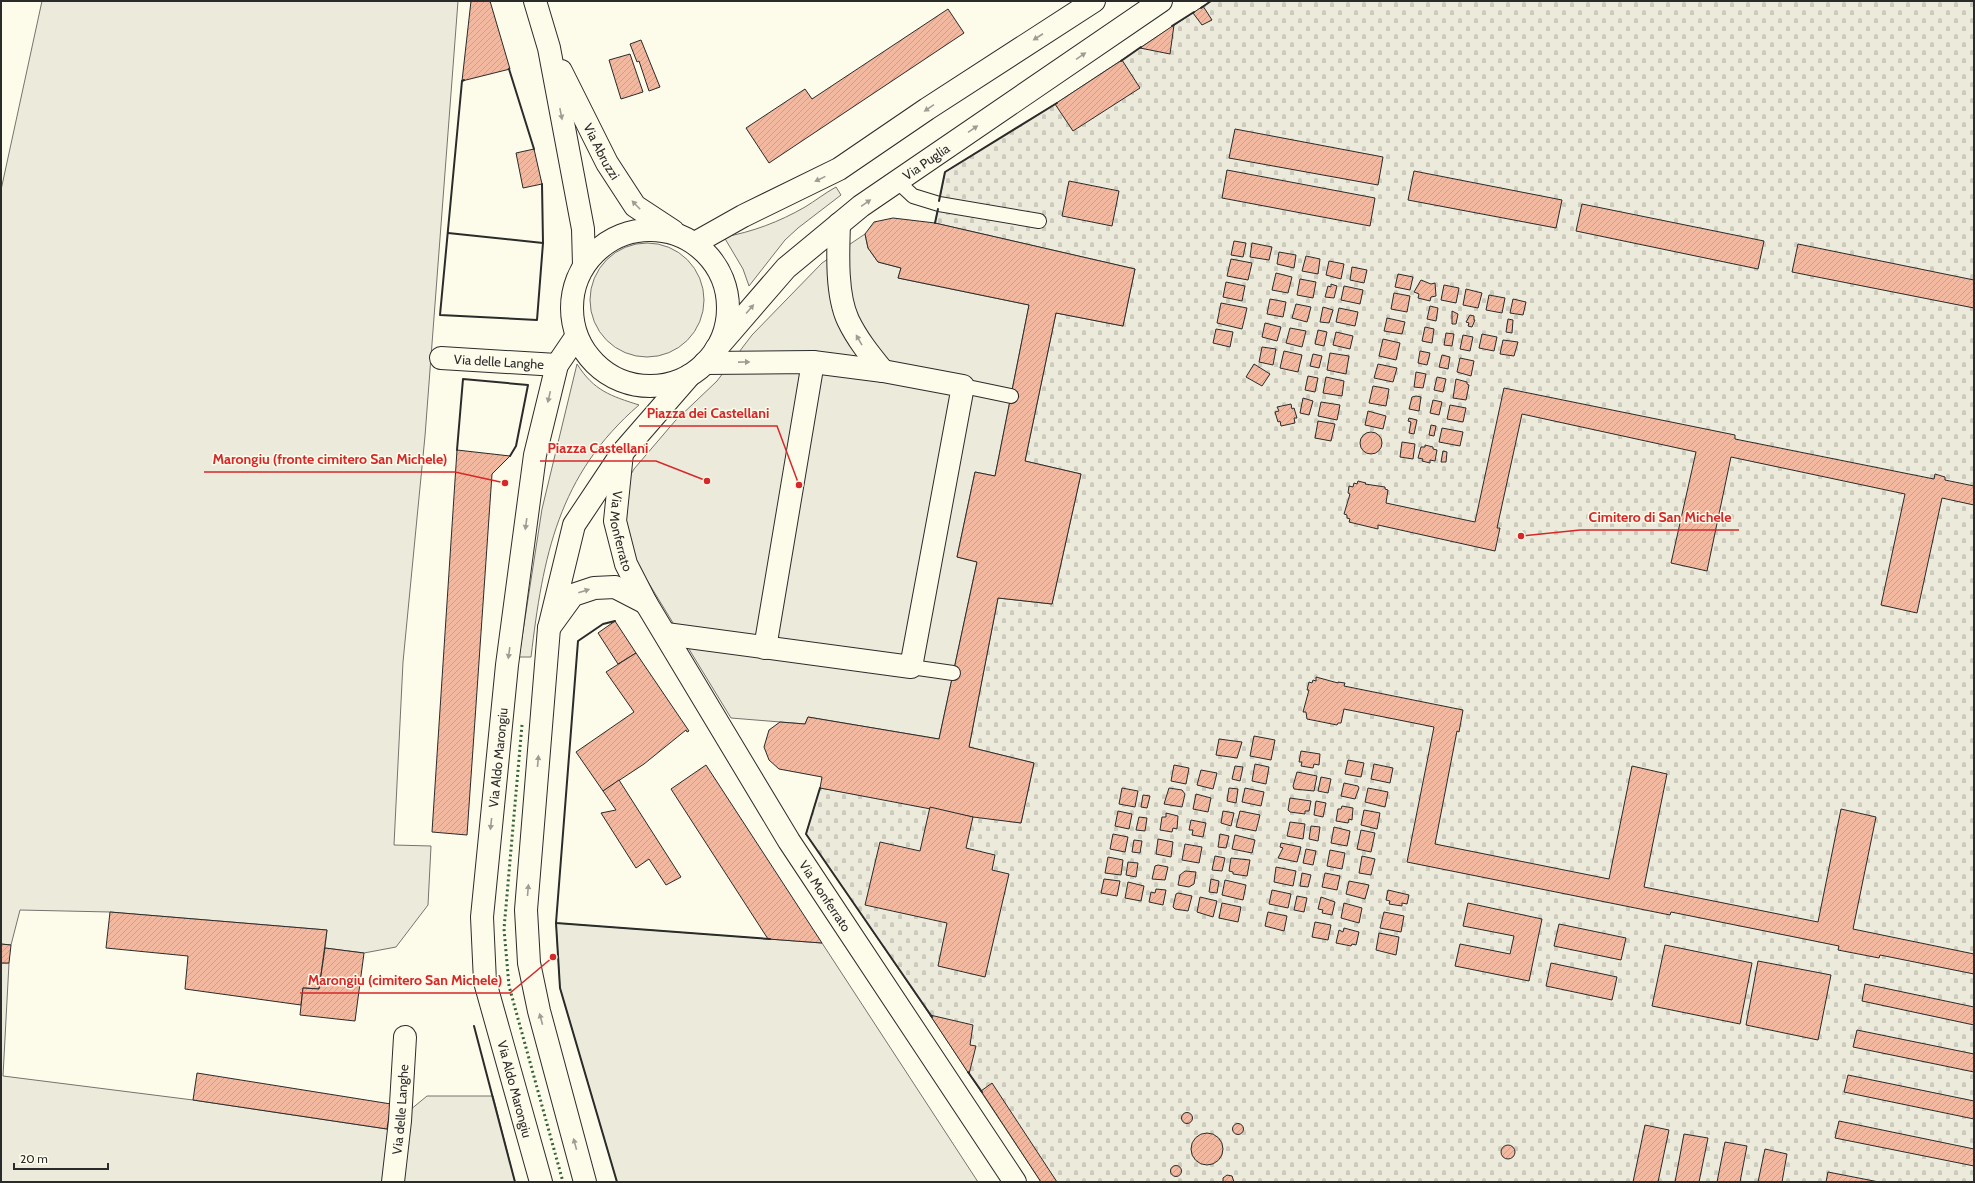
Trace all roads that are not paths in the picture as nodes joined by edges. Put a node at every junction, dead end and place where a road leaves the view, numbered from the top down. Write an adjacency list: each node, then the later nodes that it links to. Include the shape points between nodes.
1 (535, 1): 4 (street, Via Abruzzi)
2 (1094, 1): 8 (street, one-way to 8, via 839,169 743,216)
3 (1161, 1): 5 (street, Via Puglia, one-way to 3)
4 (549, 48): 8 (street, Via Abruzzi, one-way to 4, via 635,206 608,163); 9 (street, Via Abruzzi, one-way to 9, via 583,229)
5 (897, 181): 6 (lane, via 913,196 939,204); 7 (street, Via Puglia, one-way to 5)
6 (1039, 221)
7 (839, 224): 13 (street, Via Puglia, one-way to 7, via 786,268); 15 (street, one-way to 7, via 862,345 847,318 839,280)
8 (687, 239): 9 (street, via 653,229 626,233 602,245); 13 (street, Via Abruzzi, via 710,258 722,276 728,296 728,318 722,339)
9 (584, 265): 10 (street, via 574,288 571,312)
10 (576, 337): 13 (street, via 590,360 611,377 636,386 664,385); 14 (street, Via Aldo Marongiu)
11 (441, 358): 14 (street, Via delle Langhe)
12 (813, 362): 13 (street, one-way to 12); 15 (street); 22 (street)
13 (703, 363): 18 (street)
14 (556, 365): 27 (street, Via Aldo Marongiu, one-way to 27, via 535,455 507,665 482,917 486,982)
15 (883, 371): 16 (street)
16 (963, 386): 17 (lane); 23 (street)
17 (1011, 396)
18 (622, 453): 19 (street, Via Monferrato, via 614,521 626,564); 20 (street, via 574,525)
19 (646, 603): 20 (street, Via Monferrato, one-way to 19, via 573,595 594,588 615,587); 21 (street, Via Monferrato)
20 (549, 628): 28 (street, one-way to 20, via 539,1011 529,962 526,910)
21 (666, 634): 22 (street); 29 (street, Via Monferrato, via 789,841)
22 (765, 648): 23 (street)
23 (911, 667): 24 (lane)
24 (953, 673)
25 (405, 1037): 26 (street, Via delle Langhe)
26 (393, 1182)
27 (541, 1182)
28 (585, 1182)
29 (1015, 1182)

